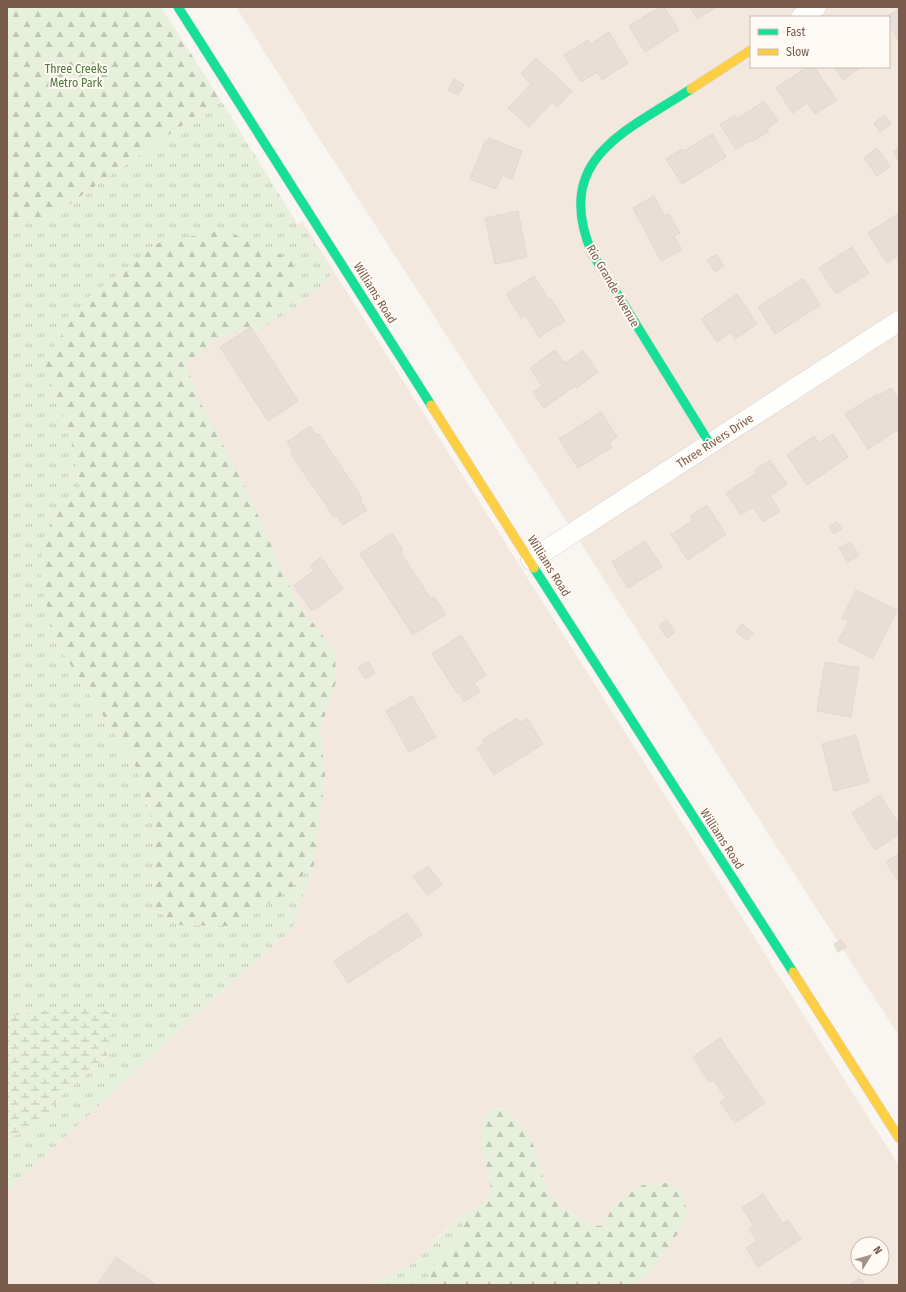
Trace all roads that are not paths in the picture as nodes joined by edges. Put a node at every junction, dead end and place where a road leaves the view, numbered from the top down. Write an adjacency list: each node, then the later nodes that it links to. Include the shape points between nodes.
1 (178, 7): 7 (main road, Williams Road)
2 (816, 7): 3 (street)
3 (802, 16)
4 (750, 51): 6 (main road, Rio Grande Avenue, via 621,134 602,150 590,167 582,188 580,203 584,232 592,253)
5 (899, 321): 6 (street, Three Rivers Drive)
6 (710, 444): 7 (street, Three Rivers Drive)
7 (531, 560): 8 (main road, Williams Road)
8 (899, 1138)

